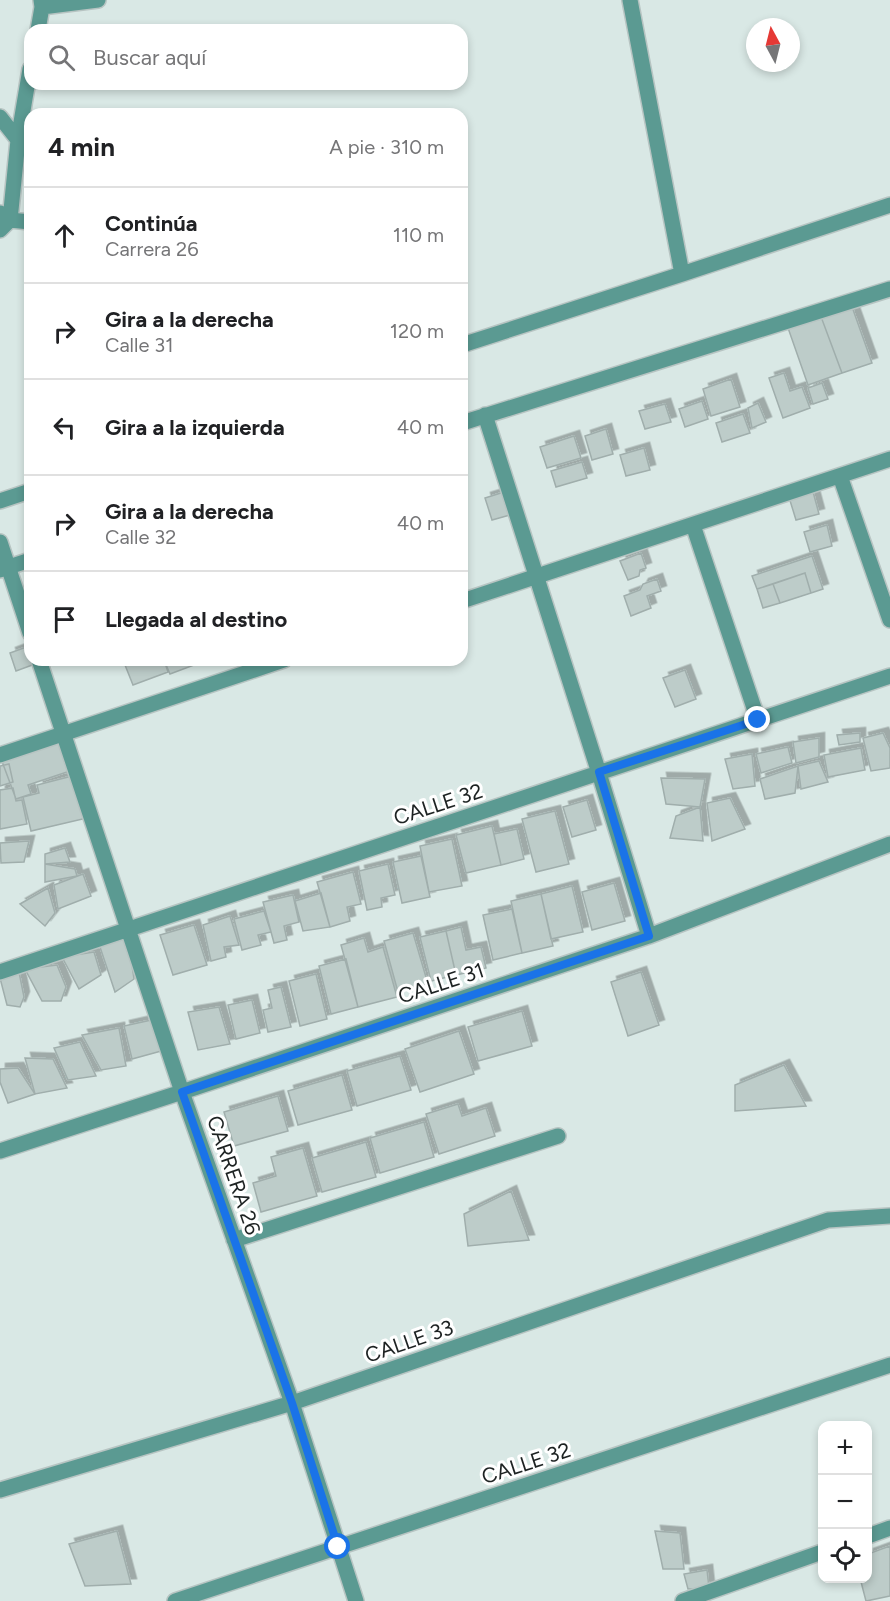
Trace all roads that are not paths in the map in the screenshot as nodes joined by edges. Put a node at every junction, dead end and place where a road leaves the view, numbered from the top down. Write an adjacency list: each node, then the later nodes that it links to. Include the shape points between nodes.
1 (98, 0): 3 (street)
2 (630, 0): 11 (street)
3 (41, 3): 4 (street)
4 (39, 24)
5 (26, 90): 7 (street)
6 (0, 117): 7 (street)
7 (18, 140): 9 (street)
8 (890, 205): 11 (street)
9 (3, 221): 10 (street)
10 (24, 222)
11 (682, 274): 13 (street)
12 (890, 289): 14 (street)
13 (468, 343)
14 (485, 415): 15 (street); 23 (street)
15 (468, 421)
16 (890, 459): 17 (street)
17 (840, 476): 20 (street); 26 (street)
18 (24, 493): 19 (street)
19 (0, 501)
20 (693, 525): 23 (street); 30 (street)
21 (3, 558): 22 (street); 25 (street)
22 (24, 560)
23 (536, 576): 24 (street); 33 (street)
24 (468, 599)
25 (24, 616)
26 (890, 620)
27 (41, 666): 31 (street, CARRERA 26)
28 (266, 666): 31 (street)
29 (890, 676): 30 (street, CALLE 32)
30 (758, 720): 33 (street, CALLE 32)
31 (63, 733): 32 (street); 35 (street, CARRERA 26)
32 (0, 755)
33 (599, 772): 35 (street, CALLE 32); 36 (street)
34 (890, 844): 36 (street, CALLE 31)
35 (128, 929): 37 (street, CALLE 32); 38 (street, CARRERA 26)
36 (649, 936): 38 (street, CALLE 31)
37 (0, 972)
38 (182, 1092): 40 (street, CALLE 31); 42 (street, CARRERA 26)
39 (558, 1136): 42 (street)
40 (0, 1150)
41 (890, 1216): 44 (street, CALLE 33, via 828,1220)
42 (234, 1240): 44 (street, CARRERA 26)
43 (890, 1365): 48 (street, CALLE 32)
44 (292, 1403): 45 (street, CALLE 33); 48 (street, CARRERA 26)
45 (0, 1490)
46 (890, 1528): 47 (street)
47 (872, 1534)
48 (338, 1547): 50 (street, CALLE 32); 51 (street, CARRERA 26)
49 (818, 1553): 52 (street)
50 (175, 1601)
51 (356, 1601)
52 (683, 1601)

